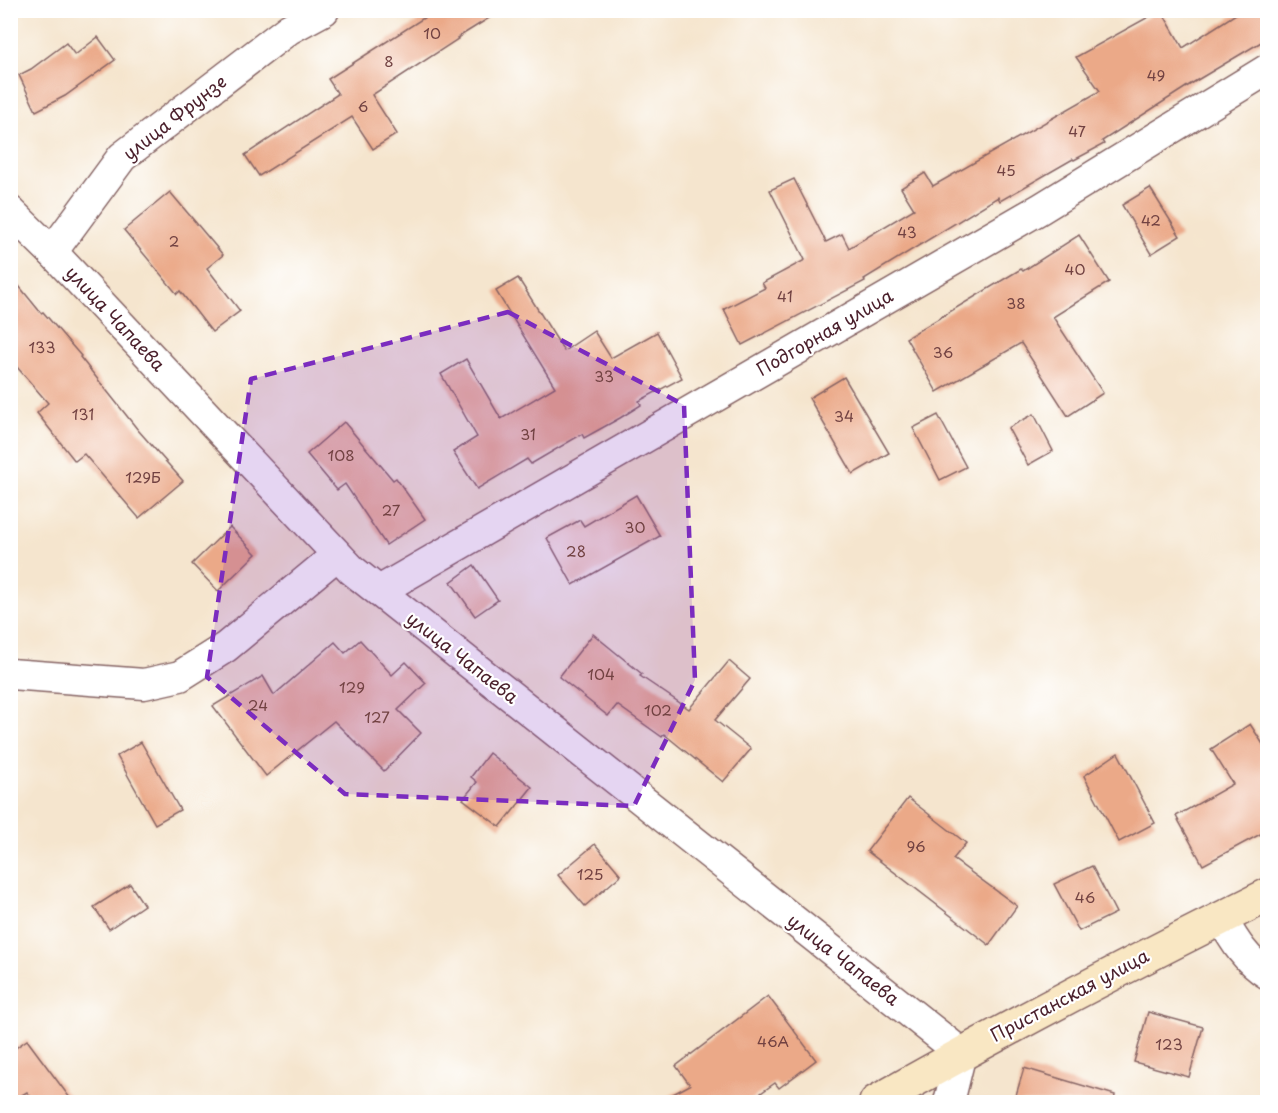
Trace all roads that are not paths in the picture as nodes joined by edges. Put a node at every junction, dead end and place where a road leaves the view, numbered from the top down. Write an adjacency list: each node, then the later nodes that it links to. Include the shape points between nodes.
1 (324, 10): 4 (street, улица Фрунзе, via 289,29 122,157)
2 (1268, 69): 6 (street, Подгорная улица, via 1040,209)
3 (10, 212): 4 (street, улица Чапаева)
4 (52, 252): 5 (street, улица Чапаева)
5 (337, 555): 6 (street, улица Чапаева); 7 (street, via 226,647 180,676 144,684)
6 (378, 591): 11 (street, улица Чапаева)
7 (10, 674)
8 (1268, 895): 9 (street, Пристанская улица)
9 (1221, 918): 10 (street, via 1254,966); 11 (street, Пристанская улица)
10 (1268, 974)
11 (961, 1053): 12 (street, Пристанская улица); 13 (street)
12 (876, 1102)
13 (949, 1102)

